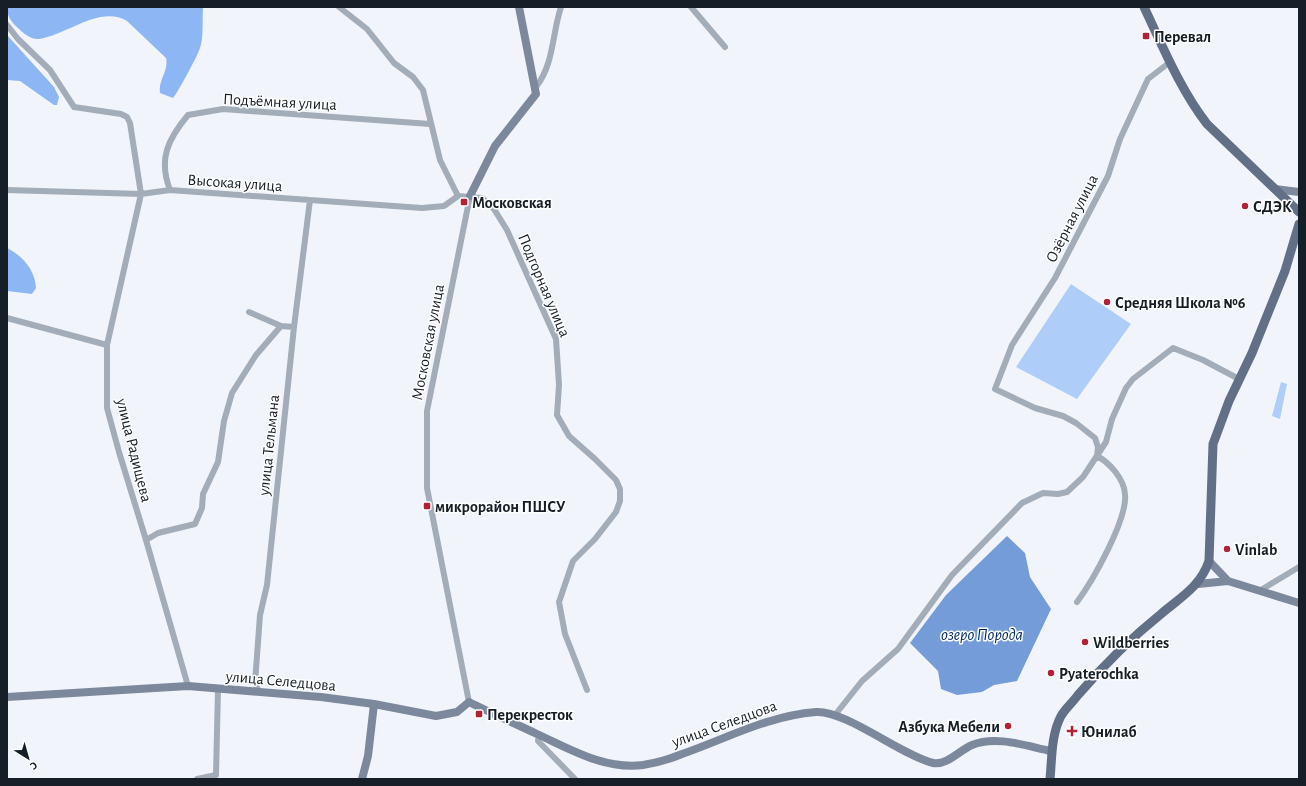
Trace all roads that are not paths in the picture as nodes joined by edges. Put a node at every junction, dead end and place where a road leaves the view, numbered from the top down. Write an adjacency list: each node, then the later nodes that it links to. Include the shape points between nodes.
1 (339, 7): 10 (street, via 367,29 394,63 413,77 422,90)
2 (518, 7): 9 (street)
3 (561, 7): 9 (street, via 551,56)
4 (691, 7): 7 (street)
5 (1144, 7): 8 (main road)
6 (7, 25): 15 (street, via 50,70 74,107 127,117)
7 (725, 46)
8 (1170, 62): 11 (main road, via 1189,99 1208,124); 27 (street, Озёрная улица, via 1148,79 1120,139 1108,176 1055,278 1012,345 995,389 1035,408 1064,416 1076,423 1095,438)
9 (536, 87): 17 (street, Московская улица, via 536,94 495,146)
10 (430, 124): 13 (street, Подъёмная улица, via 223,109 188,115 173,134 164,158 165,178); 16 (street, via 440,160)
11 (1275, 189): 14 (street); 19 (main road)
12 (7, 190): 15 (street, Высокая улица)
13 (170, 190): 15 (street, Высокая улица); 18 (street, Высокая улица)
14 (1299, 192)
15 (141, 194): 25 (street, улица Радищева)
16 (458, 196): 17 (street); 18 (street, Высокая улица, via 444,206 422,208)
17 (470, 196): 38 (street, Подгорная улица, via 482,198 494,209 507,230 556,339 559,385 557,415 562,426 569,436 616,480 620,489 620,501 616,512 595,539 573,561 559,602 565,634); 41 (street, Московская улица, via 427,411 427,488)
18 (310, 200): 24 (street, улица Тельмана)
19 (1299, 212)
20 (1299, 224): 26 (main road, via 1285,272)
21 (249, 312): 23 (street)
22 (7, 318): 25 (street)
23 (281, 326): 24 (street); 28 (street, via 256,355 232,393 224,421 218,462 203,494 202,508 195,524 158,533)
24 (294, 327): 39 (street, улица Тельмана, via 267,586 260,616 255,684)
25 (107, 345): 28 (street, улица Радищева, via 107,408)
26 (1239, 379): 27 (street, via 1173,348 1133,379 1126,388 1112,419 1106,442); 29 (main road, via 1213,444)
27 (1097, 456): 34 (street, via 1110,465 1121,480 1125,494 1124,510 1087,589); 43 (street, via 1083,477 1067,492 1043,493 1022,503 952,575 898,649 862,681)
28 (146, 540): 36 (street, улица Радищева)
29 (1209, 561): 31 (street); 32 (main road)
30 (1299, 567): 33 (street)
31 (1228, 581): 32 (street); 33 (street)
32 (1198, 584): 45 (main road, via 1139,632 1089,682 1060,717)
33 (1261, 590): 35 (street)
34 (1077, 602)
35 (1299, 603)
36 (188, 686): 37 (street, улица Селедцова); 40 (street, улица Селедцова)
37 (218, 689): 39 (street, улица Селедцова); 46 (street)
38 (587, 690)
39 (258, 692): 42 (street, улица Селедцова)
40 (7, 697)
41 (469, 702): 42 (street, улица Селедцова, via 457,712 436,716); 44 (street, улица Селедцова)
42 (374, 704): 48 (street, via 368,756)
43 (835, 715): 44 (street, улица Селедцова, via 818,712 788,715 761,723 682,755 643,765 595,761); 45 (street, улица Селедцова, via 935,763 947,760 973,744 989,740)
44 (539, 735): 49 (street, via 538,741)
45 (1051, 751): 50 (main road)
46 (218, 777): 47 (street)
47 (197, 779)
48 (362, 779)
49 (575, 779)
50 (1050, 779)

